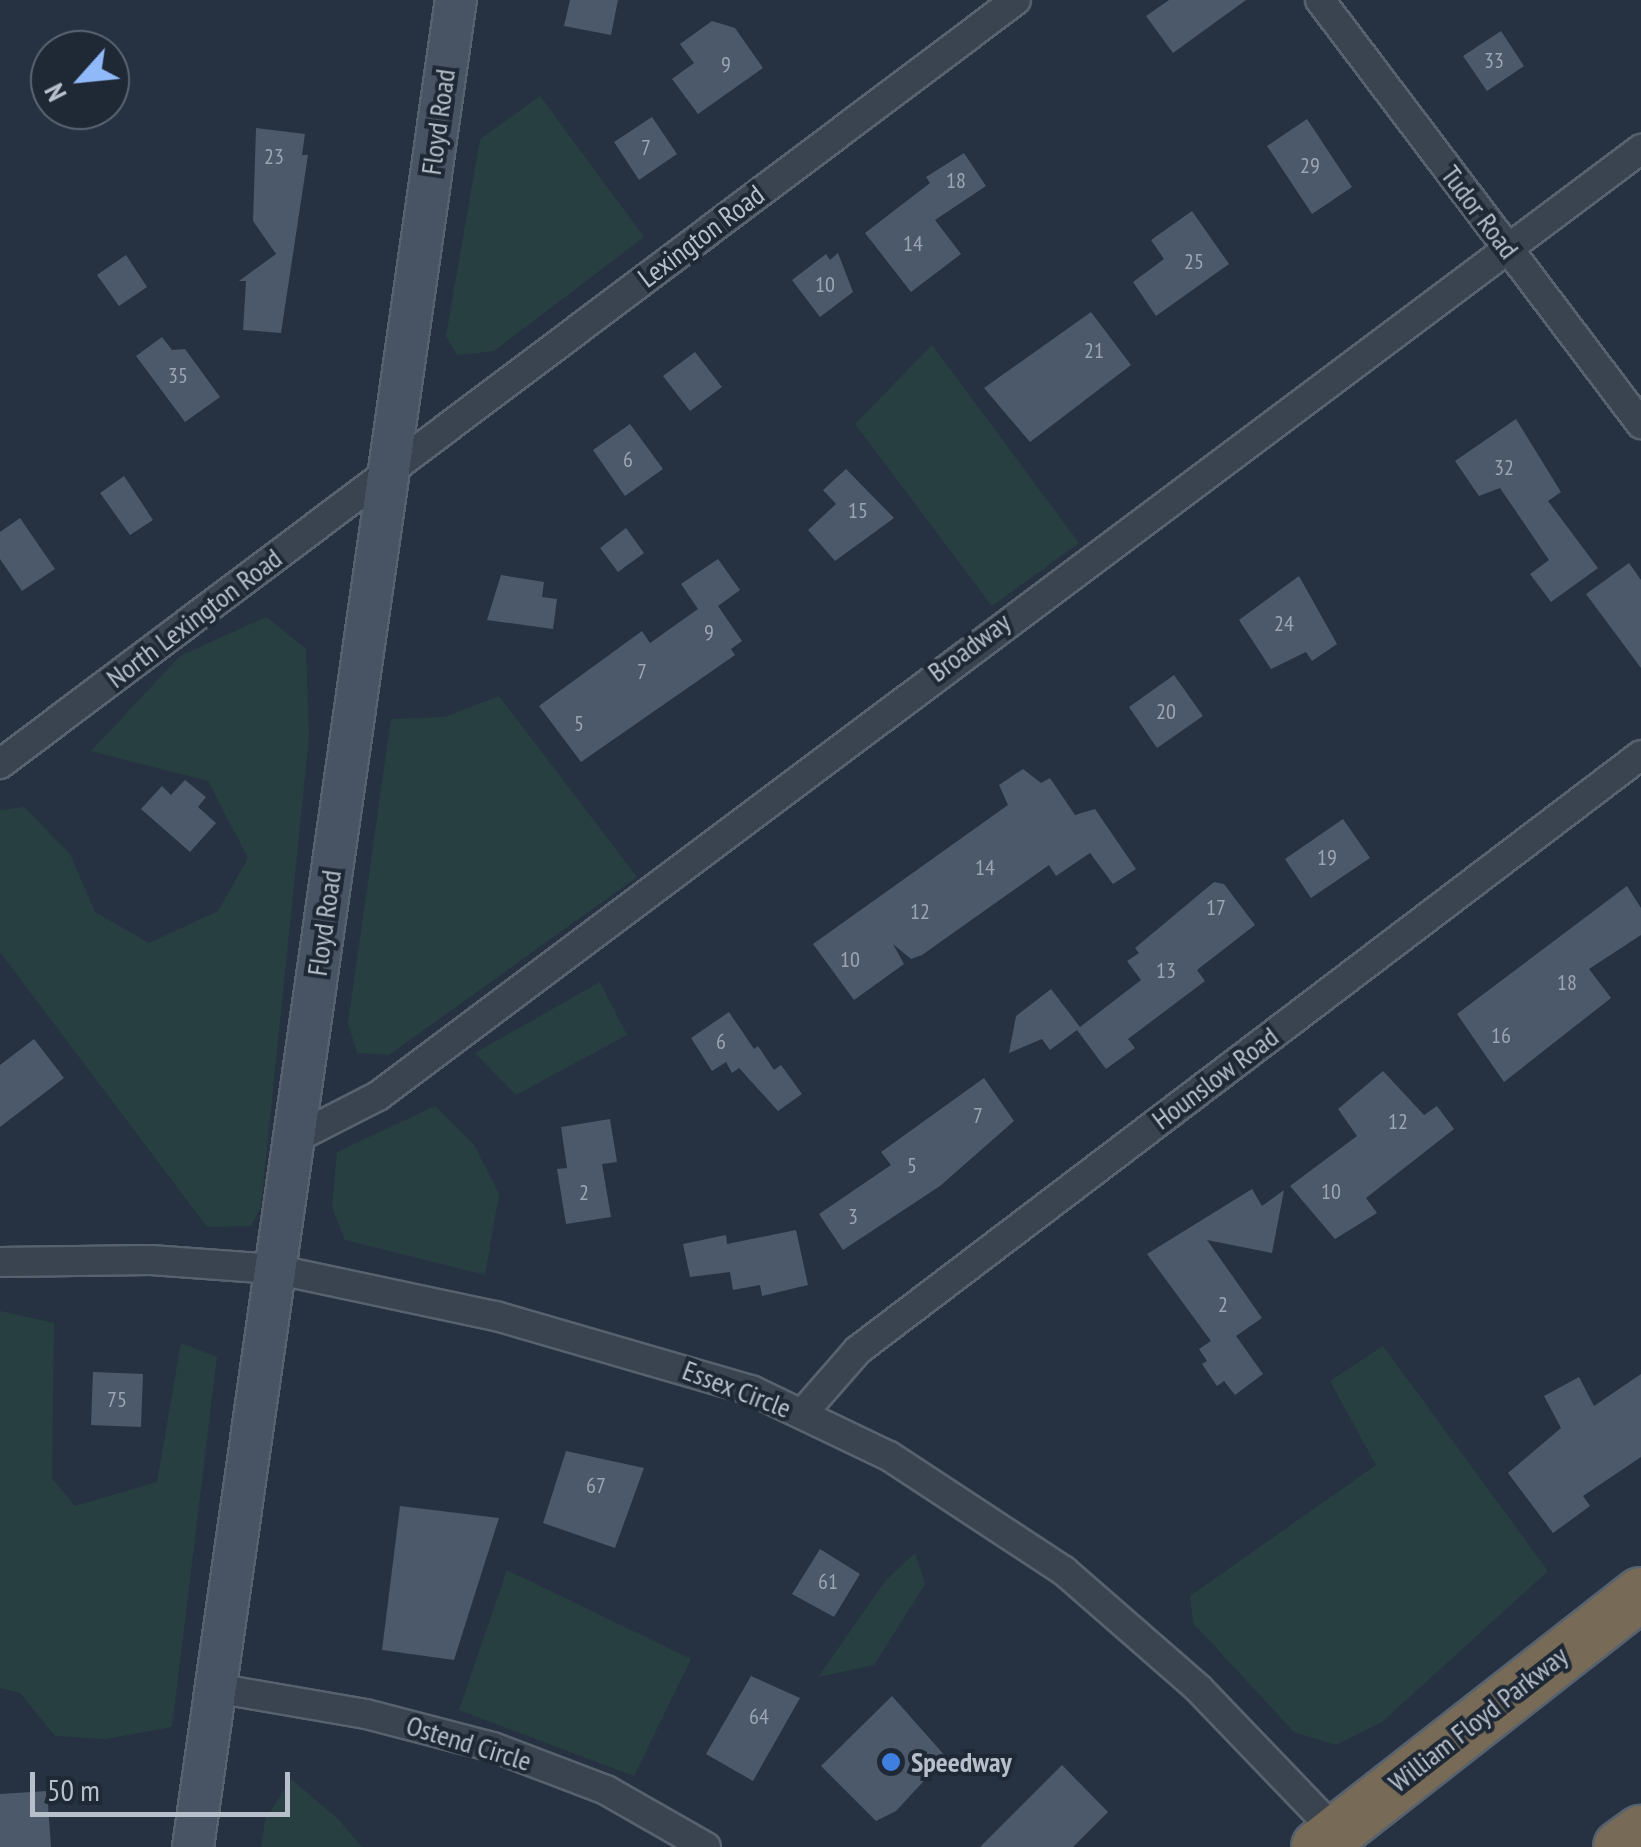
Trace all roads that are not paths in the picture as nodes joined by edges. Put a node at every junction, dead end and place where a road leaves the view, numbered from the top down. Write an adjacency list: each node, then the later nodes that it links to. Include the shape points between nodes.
1 (456, 0): 7 (street, Floyd Road)
2 (1016, 0): 7 (street, Lexington Road)
3 (1320, 0): 5 (street, Tudor Road)
4 (1641, 148): 5 (street, Broadway)
5 (1507, 247): 6 (street, Tudor Road); 10 (street, Broadway, via 378,1096)
6 (1641, 424)
7 (387, 472): 9 (street, North Lexington Road); 10 (street, Floyd Road)
8 (1641, 755): 13 (street, Hounslow Road, via 858,1350)
9 (0, 764)
10 (294, 1139): 12 (street, Floyd Road)
11 (0, 1262): 12 (street, Essex Circle, via 151,1260)
12 (274, 1269): 13 (street, Essex Circle, via 634,1353); 15 (street, Floyd Road)
13 (802, 1414): 17 (street, Essex Circle, via 932,1482 1064,1571 1198,1688)
14 (1641, 1594): 17 (highway, William Floyd Parkway)
15 (215, 1688): 18 (street, Floyd Road); 19 (street, Ostend Circle, via 300,1700 493,1748 606,1790)
16 (1641, 1832): 20 (highway)
17 (1327, 1840)
18 (193, 1847)
19 (706, 1847)
20 (1620, 1847)

